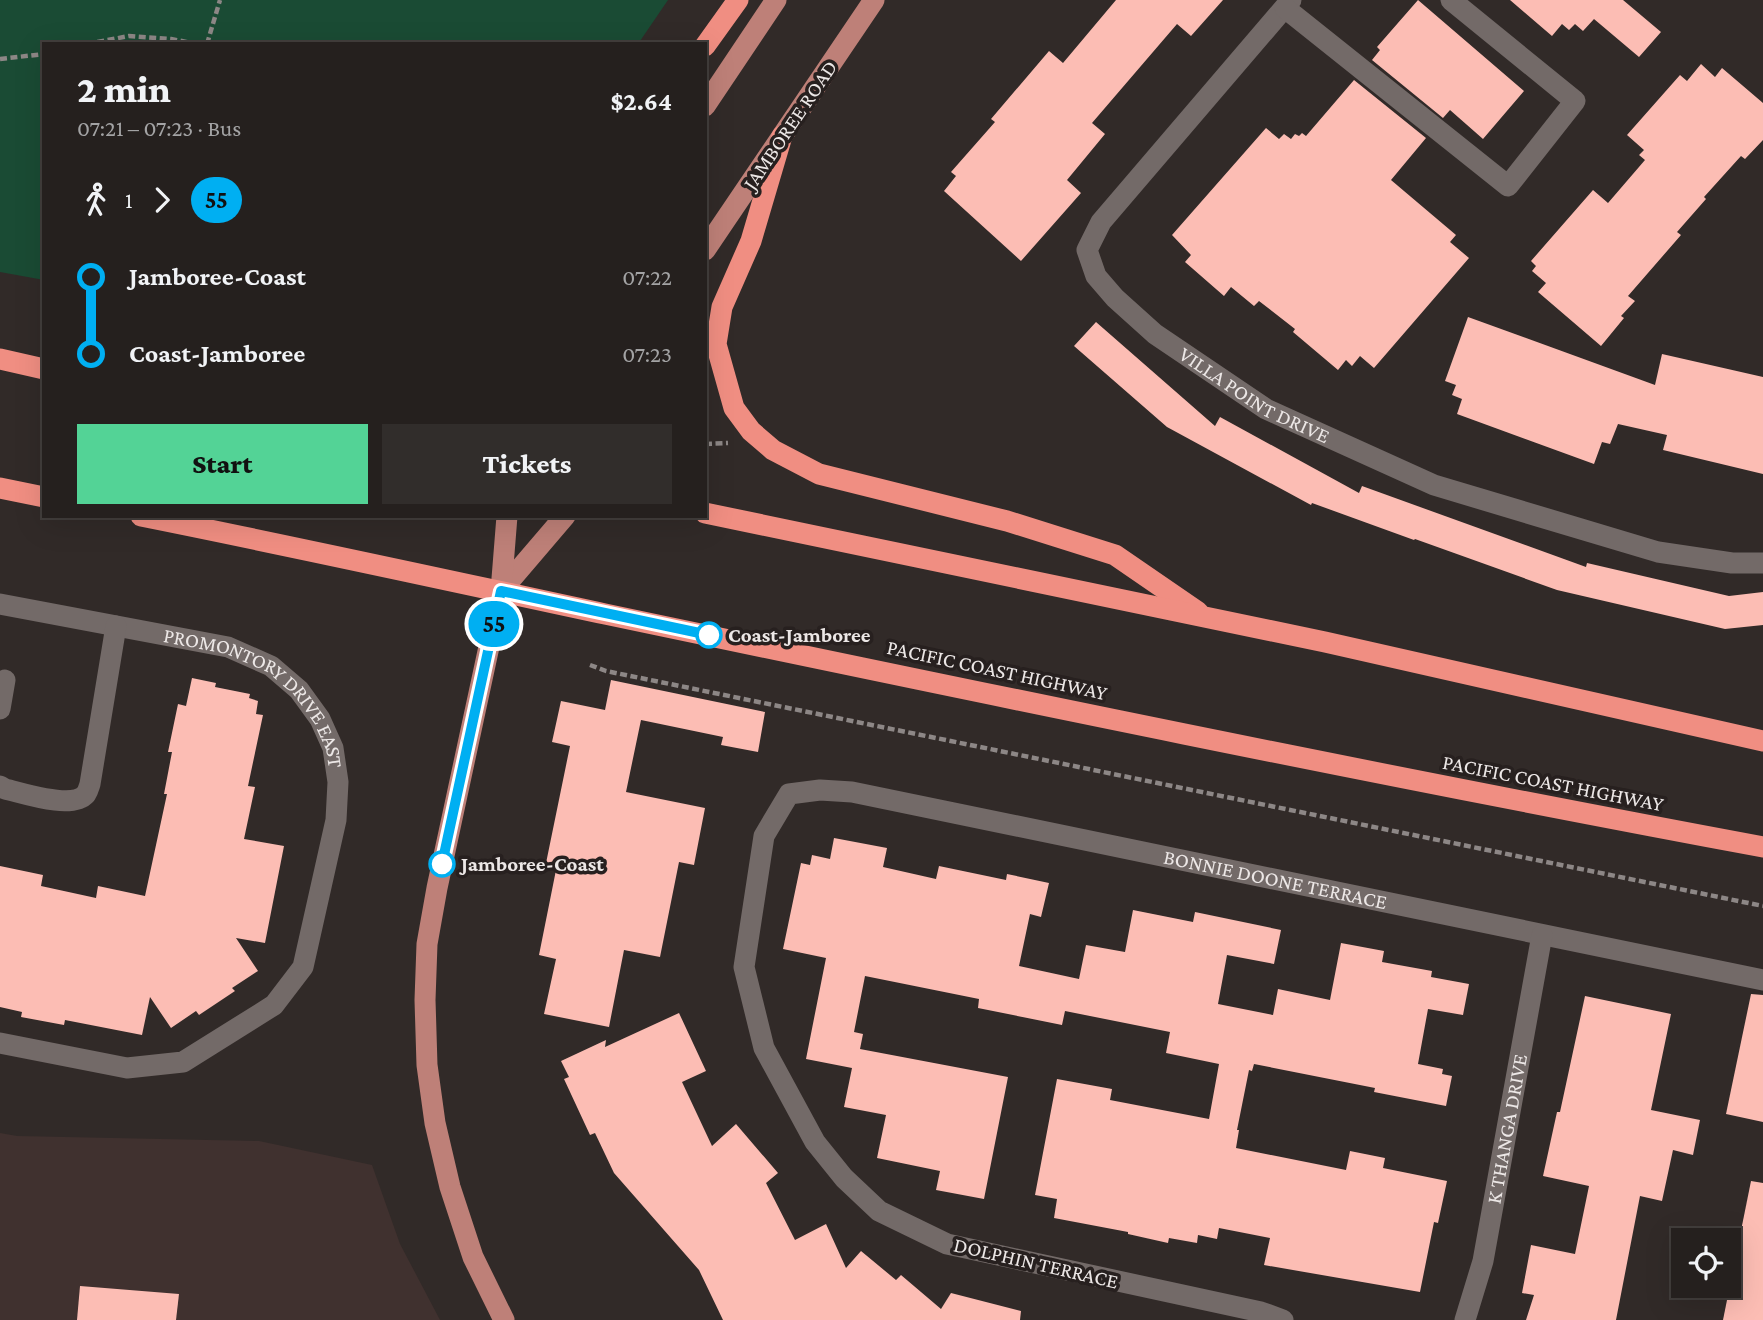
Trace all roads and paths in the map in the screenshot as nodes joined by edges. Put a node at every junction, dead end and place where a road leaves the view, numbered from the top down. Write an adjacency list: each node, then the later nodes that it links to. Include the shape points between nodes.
1 (220, 0): 9 (path)
2 (738, 0): 10 (highway)
3 (776, 0): 13 (main road)
4 (874, 0): 14 (main road, JAMBOREE ROAD)
5 (1451, 0): 6 (street, VILLA POINT DRIVE, via 1575,102 1508,186)
6 (1288, 4): 26 (street, VILLA POINT DRIVE, via 1101,222 1087,250 1096,276 1155,334 1266,409 1434,485 1658,552 1731,563)
7 (98, 42): 8 (path, via 129,36)
8 (188, 42)
9 (208, 42)
10 (707, 43)
11 (42, 54): 12 (path)
12 (0, 59)
13 (707, 103)
14 (782, 136): 15 (main road, JAMBOREE ROAD); 29 (highway, via 751,241 722,307 716,344 734,408 751,431 773,450 819,474 1007,521 1115,555)
15 (707, 247)
16 (0, 359): 17 (highway)
17 (42, 369)
18 (735, 443): 19 (path)
19 (707, 444)
20 (0, 488): 21 (highway)
21 (42, 497)
22 (707, 513): 29 (highway)
23 (151, 518): 27 (highway, PACIFIC COAST HIGHWAY)
24 (507, 518): 27 (main road)
25 (563, 518): 27 (main road)
26 (1763, 562)
27 (501, 591): 37 (highway, PACIFIC COAST HIGHWAY, via 1440,787); 42 (main road, via 437,888 427,944 425,1000 427,1065 450,1187 473,1257)
28 (0, 604): 30 (street, PROMONTORY DRIVE EAST)
29 (1206, 618): 34 (highway)
30 (116, 626): 35 (street, via 86,794 65,802); 41 (street, PROMONTORY DRIVE EAST, via 228,647 271,666 299,690 320,719 333,748 338,782 336,820 303,967 274,1005 183,1062 127,1068)
31 (590, 665): 38 (path)
32 (5, 680): 33 (street)
33 (0, 709)
34 (1763, 741)
35 (0, 786)
36 (789, 794): 39 (street, BONNIE DOONE TERRACE, via 852,792); 43 (street, DOLPHIN TERRACE, via 764,836 744,967 764,1048 815,1142 844,1178 879,1211 947,1244)
37 (1763, 847)
38 (1763, 906)
39 (1542, 935): 40 (street, BONNIE DOONE TERRACE); 44 (street, K THANGA DRIVE, via 1483,1261)
40 (1763, 980)
41 (0, 1043)
42 (504, 1320)
43 (1283, 1320)
44 (1465, 1320)

